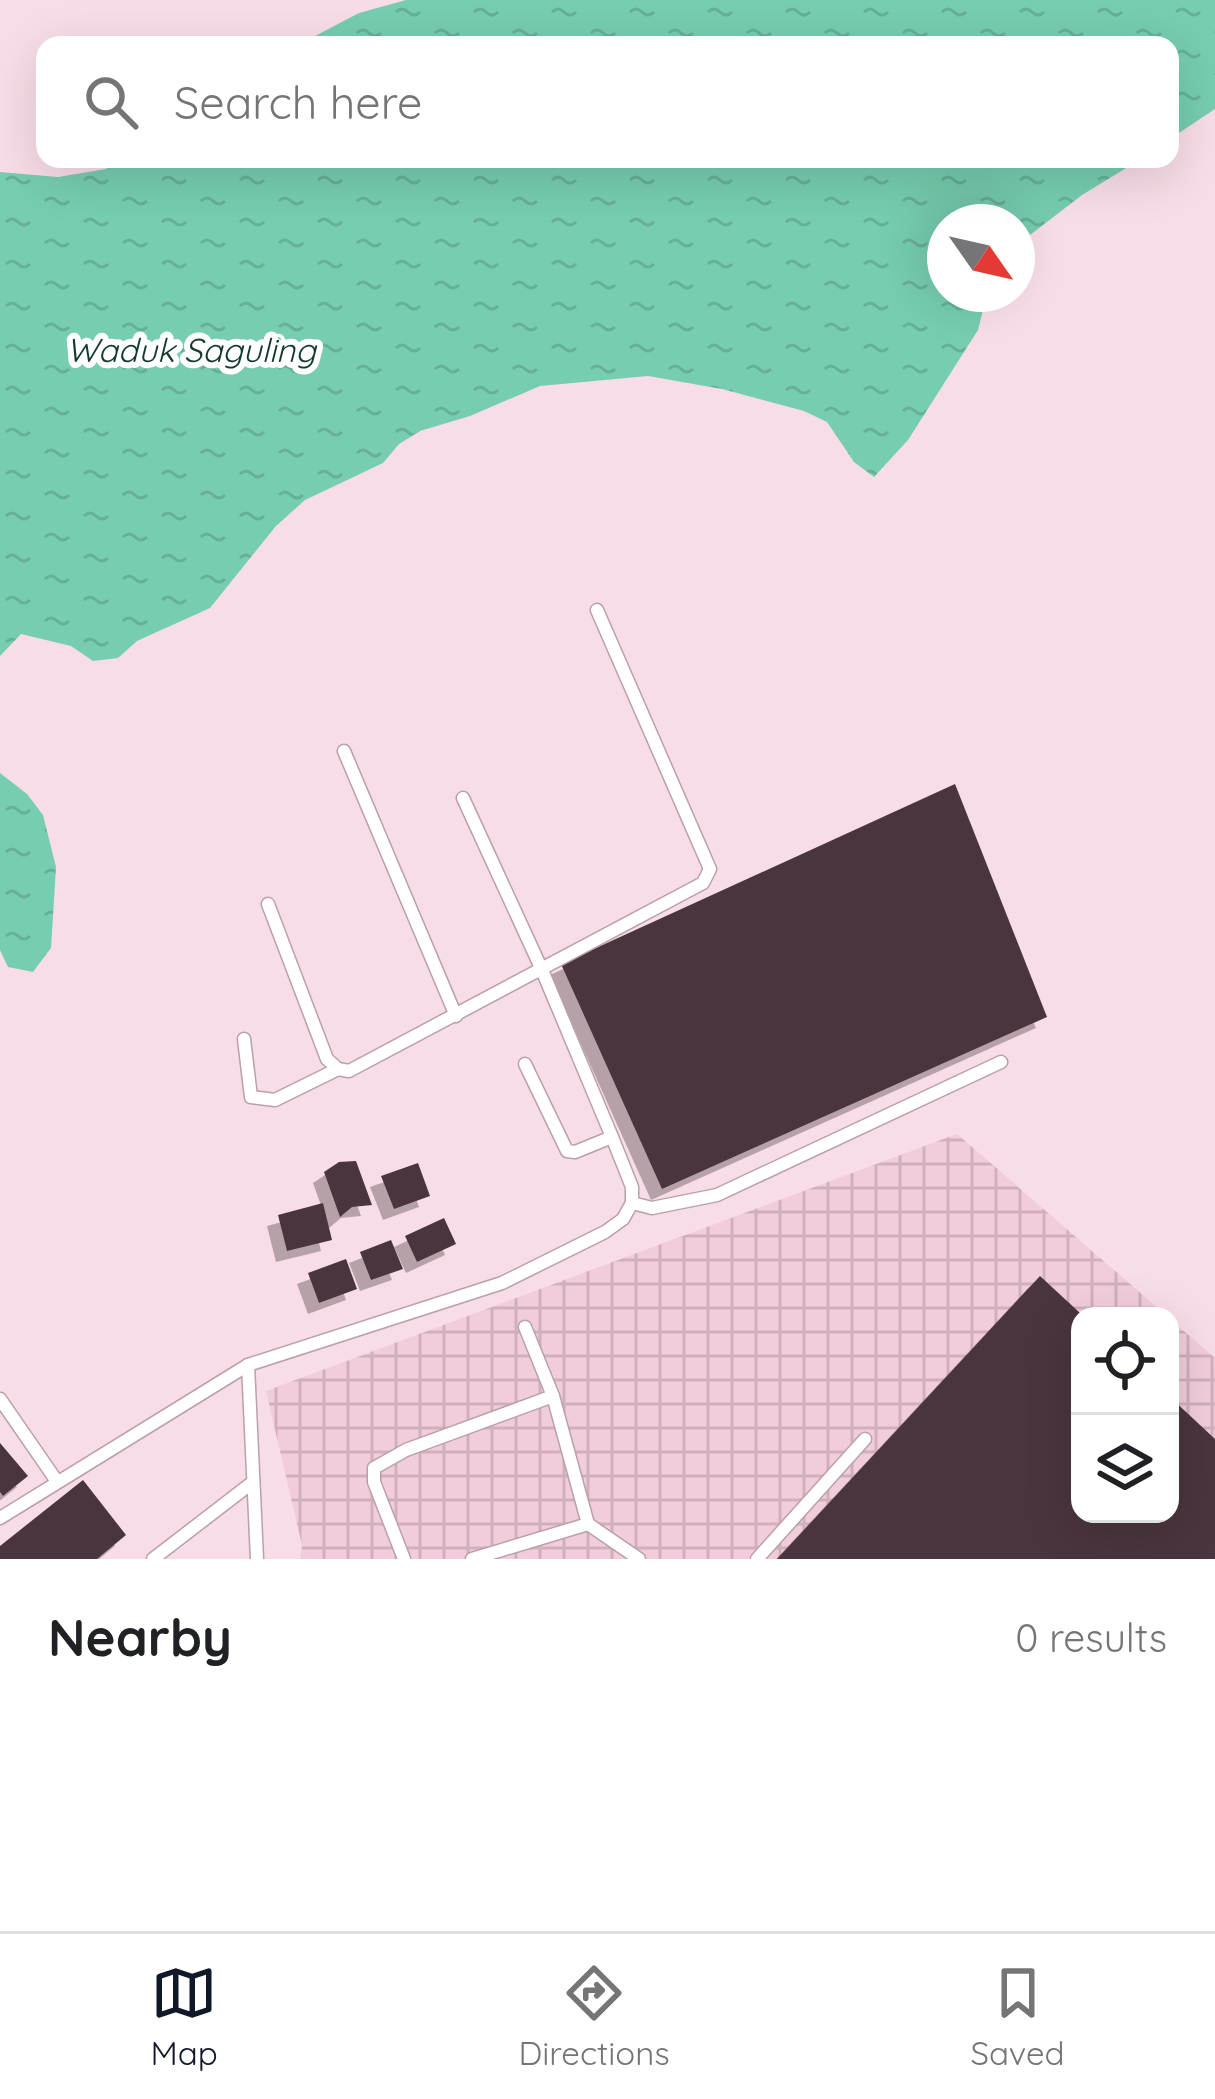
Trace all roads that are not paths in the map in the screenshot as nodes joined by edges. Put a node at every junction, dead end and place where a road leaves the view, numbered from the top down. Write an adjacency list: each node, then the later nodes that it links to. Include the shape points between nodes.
1 (597, 610): 5 (lane, via 710,869 703,883)
2 (344, 751): 6 (lane)
3 (463, 798): 5 (lane)
4 (268, 904): 10 (lane, via 327,1059)
5 (542, 970): 6 (lane); 11 (lane)
6 (456, 1016): 10 (lane, via 349,1071)
7 (244, 1040): 10 (lane, via 251,1097 275,1100)
8 (1000, 1062): 12 (lane, via 717,1195 652,1208)
9 (524, 1064): 11 (lane, via 567,1151)
10 (338, 1069)
11 (612, 1137): 12 (lane)
12 (632, 1203): 14 (lane, via 605,1232 502,1282)
13 (525, 1327): 15 (lane)
14 (248, 1365): 18 (lane); 19 (lane)
15 (553, 1396): 21 (lane); 24 (lane, via 374,1468)
16 (0, 1399): 18 (lane)
17 (865, 1439): 27 (lane)
18 (56, 1480): 20 (lane)
19 (253, 1482): 22 (lane); 23 (lane)
20 (0, 1518)
21 (588, 1524): 25 (lane); 26 (lane)
22 (153, 1559)
23 (256, 1559)
24 (404, 1559)
25 (472, 1559)
26 (639, 1559)
27 (757, 1559)

